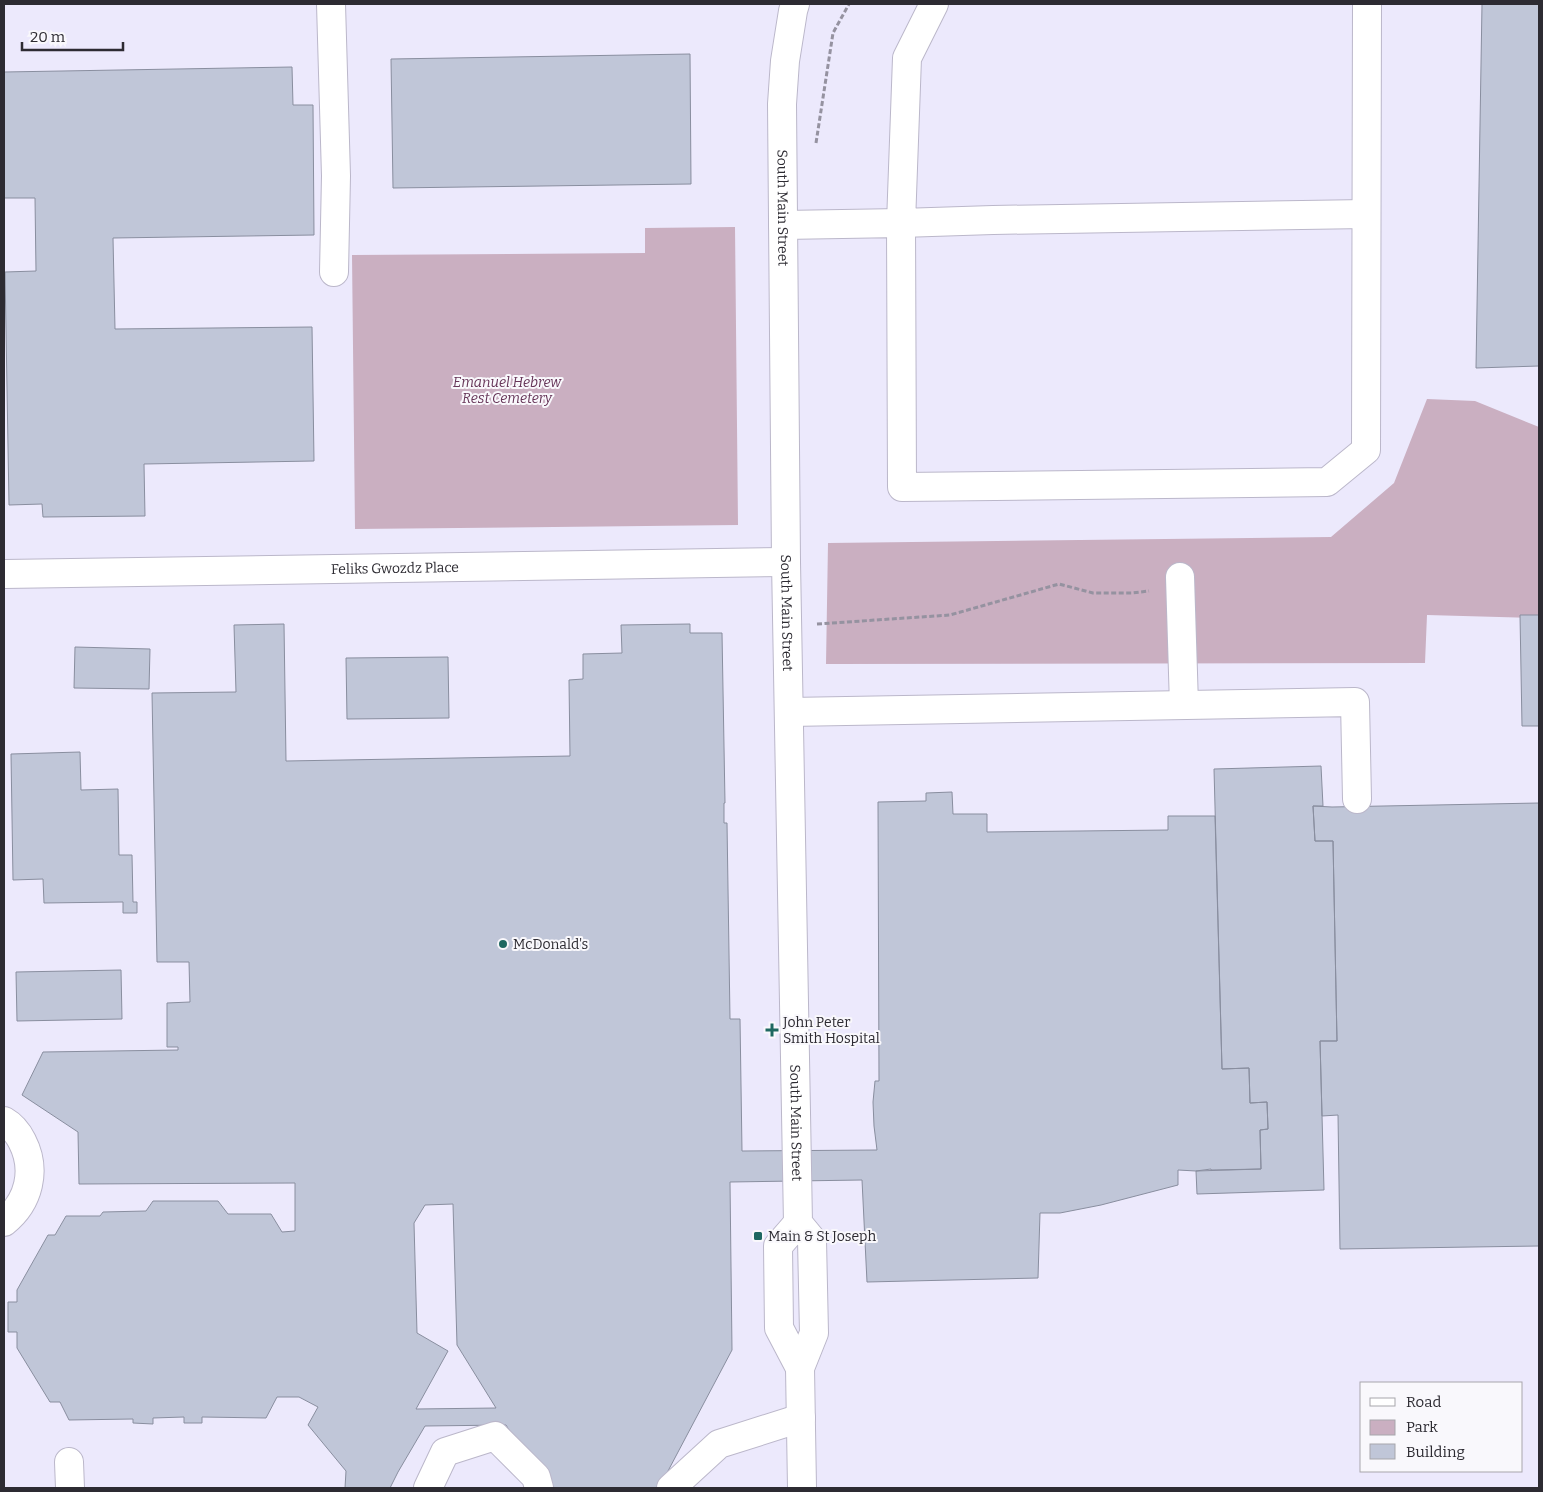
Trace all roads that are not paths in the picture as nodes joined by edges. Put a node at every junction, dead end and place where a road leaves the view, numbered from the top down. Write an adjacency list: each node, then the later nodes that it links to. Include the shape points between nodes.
1 (331, 4): 8 (street, via 336,176)
2 (795, 4): 7 (street, South Main Street, via 785,61 782,104)
3 (934, 4): 6 (street, via 907,58)
4 (1367, 4): 5 (street)
5 (1366, 214): 6 (street); 6 (street, via 1366,450 1327,482 902,487)
6 (901, 223): 7 (street)
7 (783, 226): 9 (street, South Main Street)
8 (334, 272)
9 (786, 562): 10 (street, Feliks Gwozdz Place); 13 (street, South Main Street)
10 (4, 574)
11 (1180, 577): 12 (street)
12 (1184, 705): 13 (street); 14 (street, via 1354,702)
13 (789, 712): 17 (street, South Main Street, via 798,1223 778,1246 779,1328 800,1368)
14 (1357, 800)
15 (4, 1120): 16 (street, via 19,1135 27,1150 30,1167 23,1201)
16 (4, 1222)
17 (801, 1418): 20 (street, via 719,1444); 21 (street, South Main Street)
18 (428, 1488): 19 (street, via 445,1452 495,1436 536,1477)
19 (539, 1488)
20 (671, 1488)
21 (802, 1488)

